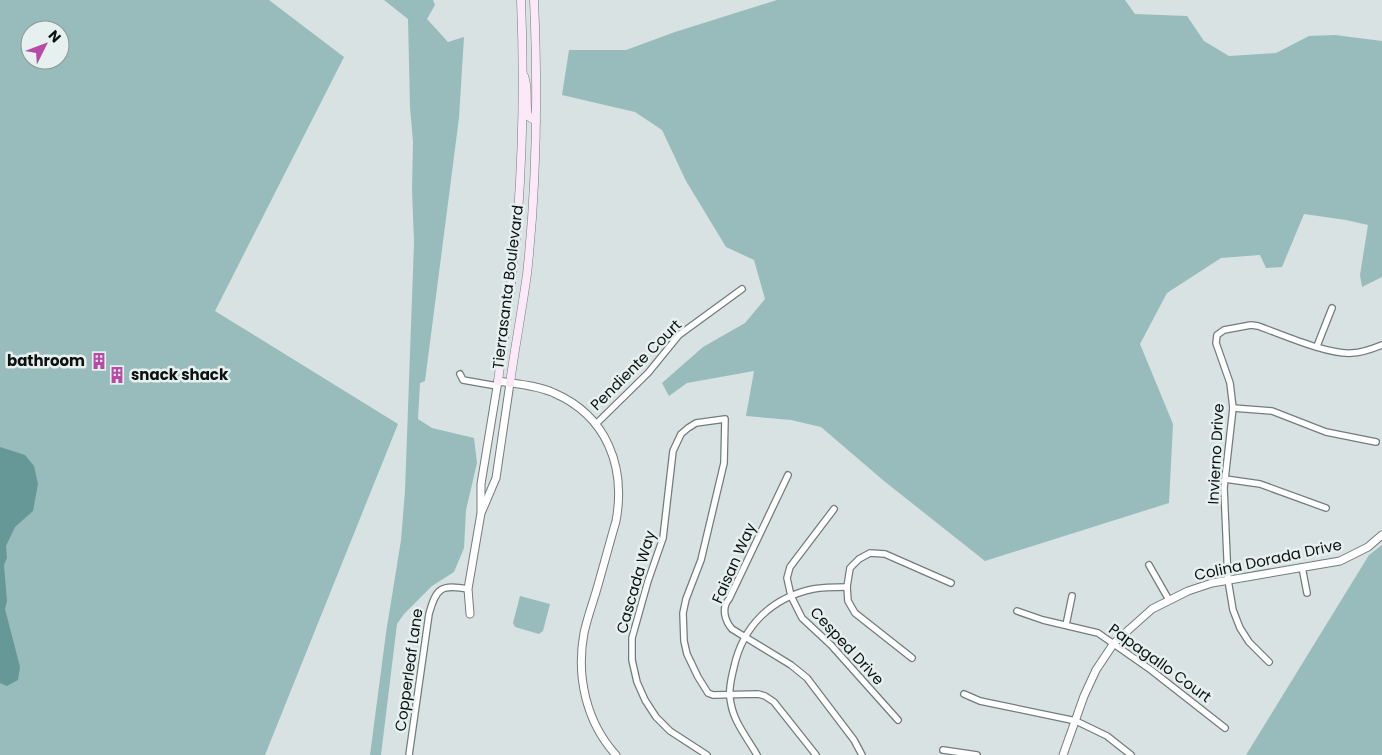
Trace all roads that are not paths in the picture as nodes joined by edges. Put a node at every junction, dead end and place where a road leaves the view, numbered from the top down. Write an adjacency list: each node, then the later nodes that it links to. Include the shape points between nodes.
1 (521, 0): 3 (main road, Tierrasanta Boulevard)
2 (534, 0): 4 (main road, Tierrasanta Boulevard)
3 (522, 72): 4 (main road, via 528,85 528,116); 11 (main road, Tierrasanta Boulevard, via 518,214)
4 (536, 121): 10 (main road, Tierrasanta Boulevard, via 532,218)
5 (742, 289): 13 (street, Pendiente Court, via 679,335 648,373)
6 (1332, 308): 8 (street)
7 (1382, 345): 8 (street, via 1351,354)
8 (1317, 346): 12 (street, Invierno Drive, via 1250,325 1224,330 1217,335 1216,344 1230,383)
9 (460, 374): 11 (street, via 462,380)
10 (510, 383): 11 (street); 13 (street, via 554,392); 19 (street, Tierrasanta Boulevard, via 496,478)
11 (497, 384): 19 (street, Tierrasanta Boulevard, via 481,484)
12 (1233, 408): 14 (street, via 1272,411 1326,432); 16 (street, Invierno Drive)
13 (597, 423): 45 (street, via 610,446 619,476 618,507 584,632 581,666 590,712 600,734)
14 (1376, 442)
15 (788, 475): 34 (street, Faisan Way, via 726,602 724,612 728,624)
16 (1225, 479): 18 (street, via 1260,484); 23 (street, Invierno Drive)
17 (834, 508): 28 (street, Cesped Drive, via 790,568)
18 (1326, 508)
19 (481, 513): 26 (street, Tierrasanta Boulevard)
20 (1382, 535): 22 (street, Colina Dorada Drive, via 1368,547 1340,561)
21 (1149, 565): 30 (street)
22 (1302, 567): 23 (street, Colina Dorada Drive); 27 (street)
23 (1228, 580): 30 (street, Colina Dorada Drive); 37 (street, Invierno Drive, via 1240,628)
24 (951, 583): 25 (street, via 885,554 870,553 850,568)
25 (847, 586): 28 (street, via 815,588); 36 (street, via 848,602 855,613)
26 (468, 589): 32 (street, Tierrasanta Boulevard); 44 (street, Copperleaf Lane, via 452,586 441,589 432,599)
27 (1307, 593)
28 (791, 596): 34 (street, via 758,618); 40 (street, Cesped Drive, via 802,618 831,645)
29 (1072, 596): 33 (street)
30 (1169, 600): 35 (street, Colina Dorada Drive, via 1152,609)
31 (1018, 611): 33 (street, Papagallo Court)
32 (470, 614)
33 (1066, 625): 35 (street, Papagallo Court, via 1098,633)
34 (744, 637): 39 (street, via 737,650); 49 (street, Faisan Way, via 807,678)
35 (1114, 643): 41 (street, Colina Dorada Drive, via 1096,670); 42 (street, Papagallo Court)
36 (912, 658)
37 (1269, 662)
38 (964, 694): 41 (street, via 980,701)
39 (730, 695): 46 (street, Cascada Way, via 708,693 698,677 687,654 683,613 701,560 724,463 725,418 696,423 688,428 681,434 673,451 663,538 632,638 632,660 644,700 670,730); 47 (street, via 735,718); 48 (street, via 758,694 774,702)
40 (898, 720)
41 (1076, 721): 51 (street, Colina Dorada Drive); 52 (street, via 1107,736)
42 (1225, 728)
43 (943, 750): 50 (street)
44 (409, 755)
45 (616, 755)
46 (707, 755)
47 (757, 755)
48 (816, 755)
49 (862, 755)
50 (977, 755)
51 (1063, 755)
52 (1132, 755)

